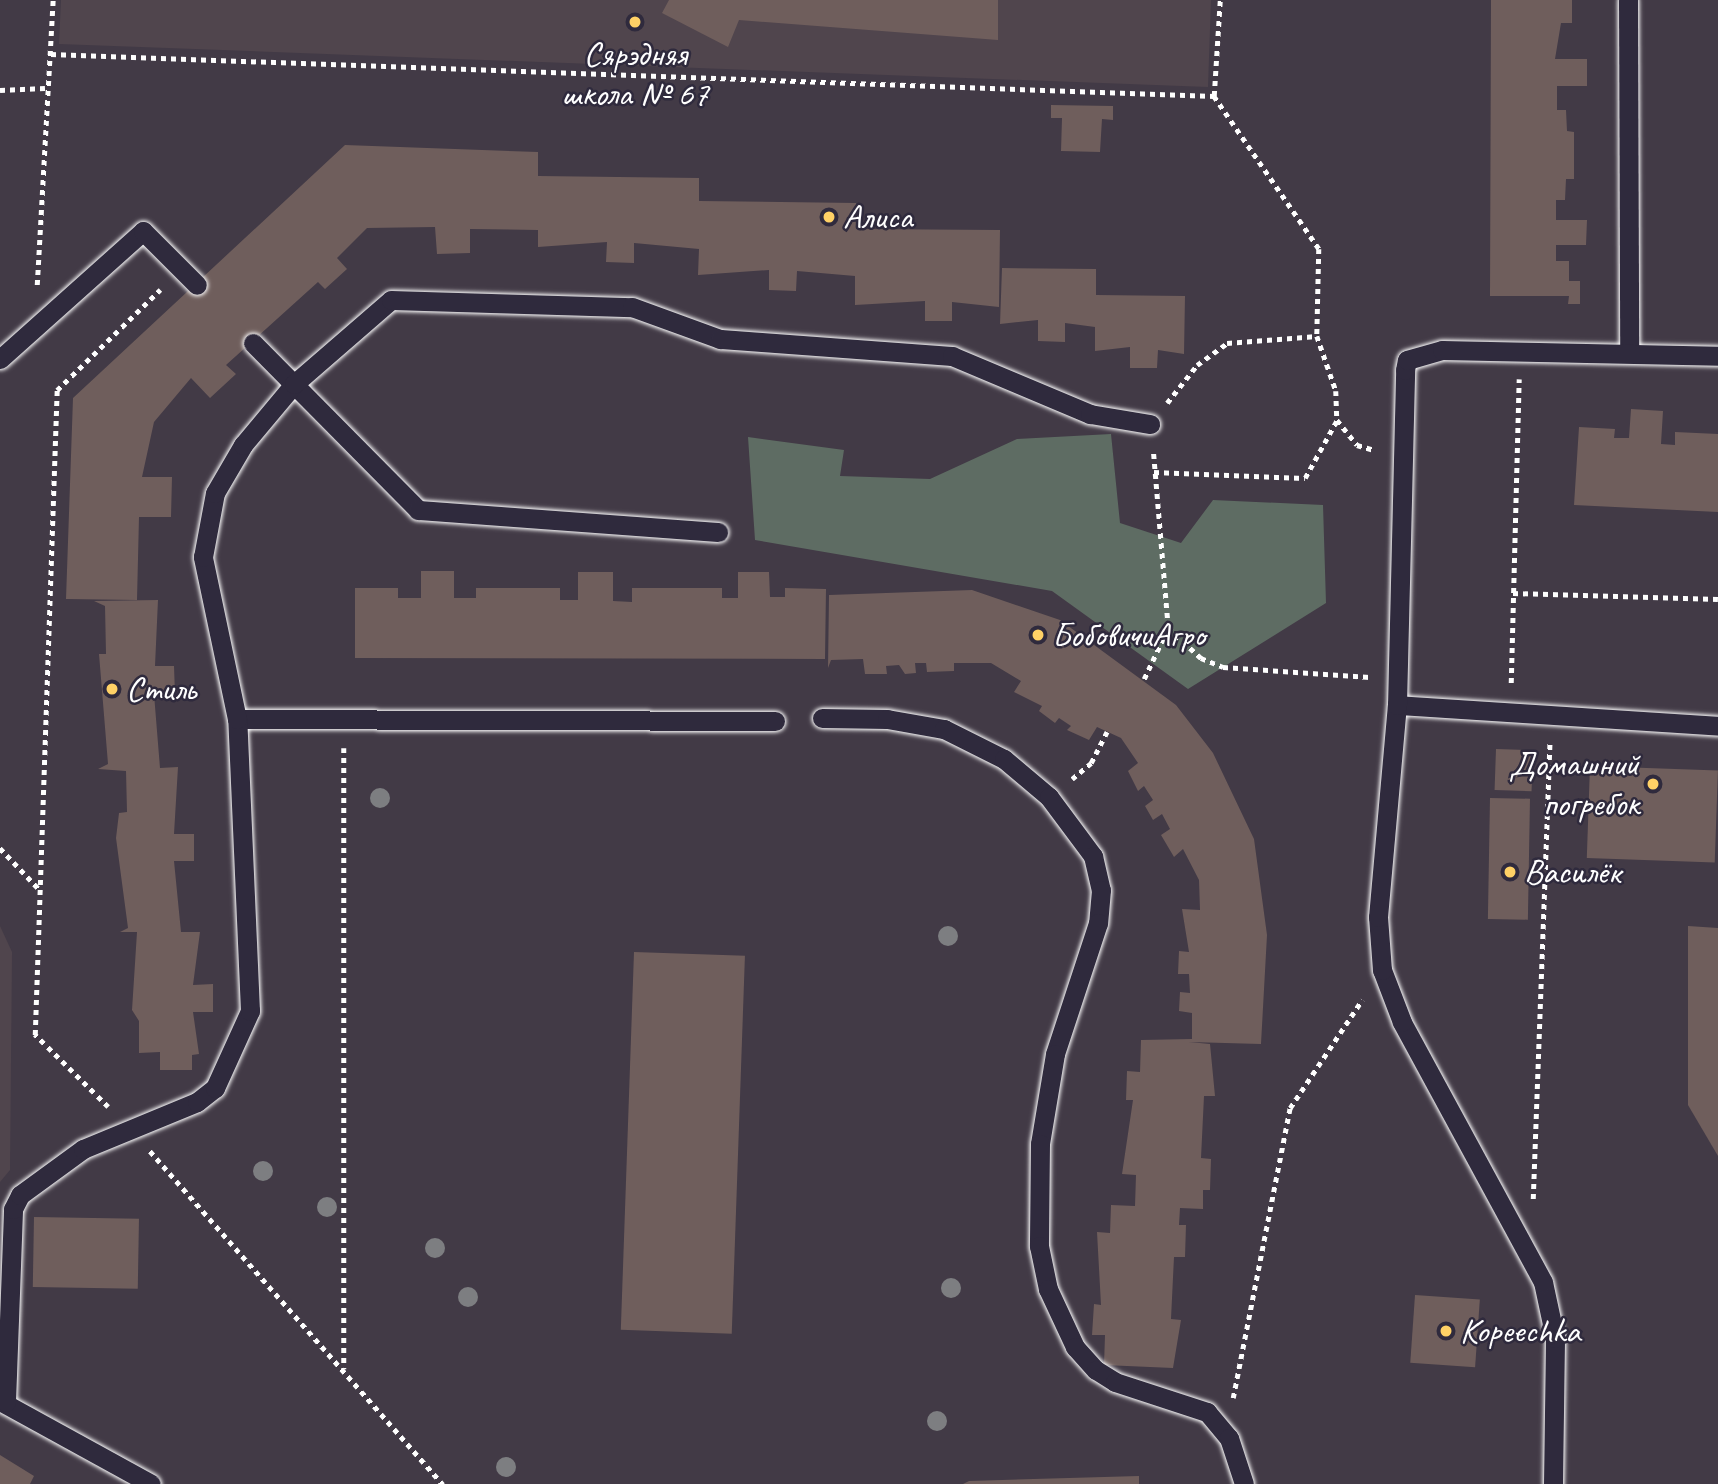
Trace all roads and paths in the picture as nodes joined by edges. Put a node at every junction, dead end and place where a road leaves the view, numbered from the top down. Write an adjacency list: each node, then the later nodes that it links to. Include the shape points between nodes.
1 (53, 0): 4 (path)
2 (1220, 0): 7 (path)
3 (1628, 0): 14 (lane)
4 (51, 54): 5 (path); 7 (path)
5 (45, 88): 6 (path); 10 (path)
6 (0, 90)
7 (1214, 96): 11 (path, via 1319,249)
8 (181, 270): 9 (lane); 10 (lane, via 144,231); 41 (path, via 57,390)
9 (197, 285)
10 (36, 328): 16 (lane)
11 (1317, 336): 18 (path, via 1336,391); 19 (path, via 1227,343 1197,365)
12 (254, 343): 17 (lane)
13 (1520, 350): 14 (lane); 20 (lane, via 1442,350 1407,360); 23 (path)
14 (1629, 351): 15 (lane)
15 (1718, 356)
16 (0, 359)
17 (294, 384): 19 (lane, via 391,300 632,307 720,339 952,356 1090,414); 22 (lane, via 418,510); 34 (lane, via 243,445 215,493 203,557)
18 (1337, 420): 20 (path, via 1357,445); 21 (path, via 1310,471 1294,481)
19 (1150, 424): 21 (path)
20 (1403, 457): 27 (lane)
21 (1154, 472): 25 (path)
22 (718, 532)
23 (1514, 593): 24 (path); 29 (path)
24 (1718, 599)
25 (1168, 628): 26 (path); 27 (path, via 1201,658 1223,667)
26 (1144, 679)
27 (1398, 679): 31 (lane)
28 (1499, 683): 29 (path)
29 (1511, 683): 30 (path)
30 (1525, 684)
31 (1397, 705): 32 (lane); 42 (lane, via 1378,916)
32 (1551, 715): 37 (lane); 44 (path)
33 (822, 718): 39 (lane, via 887,719 943,729 1004,759)
34 (237, 719): 35 (lane); 43 (lane, via 250,1011 215,1087 197,1102)
35 (344, 720): 36 (lane); 45 (path)
36 (775, 721)
37 (1718, 726)
38 (1107, 732): 39 (path, via 1091,764)
39 (1049, 797): 47 (lane, via 1088,847 1101,890 1098,923 1055,1054 1040,1144 1039,1246 1048,1289 1075,1347 1096,1370 1140,1392 1188,1402 1207,1412)
40 (0, 848): 41 (path)
41 (41, 891): 43 (path, via 36,1035)
42 (1382, 970): 44 (lane, via 1402,1022); 47 (path, via 1290,1108 1238,1349)
43 (128, 1127): 45 (path); 46 (lane, via 83,1149 20,1195 13,1209)
44 (1531, 1253): 51 (lane, via 1555,1338)
45 (344, 1370): 49 (path)
46 (3, 1402): 48 (lane)
47 (1228, 1438): 50 (lane)
48 (151, 1484)
49 (443, 1484)
50 (1244, 1484)
51 (1553, 1484)

